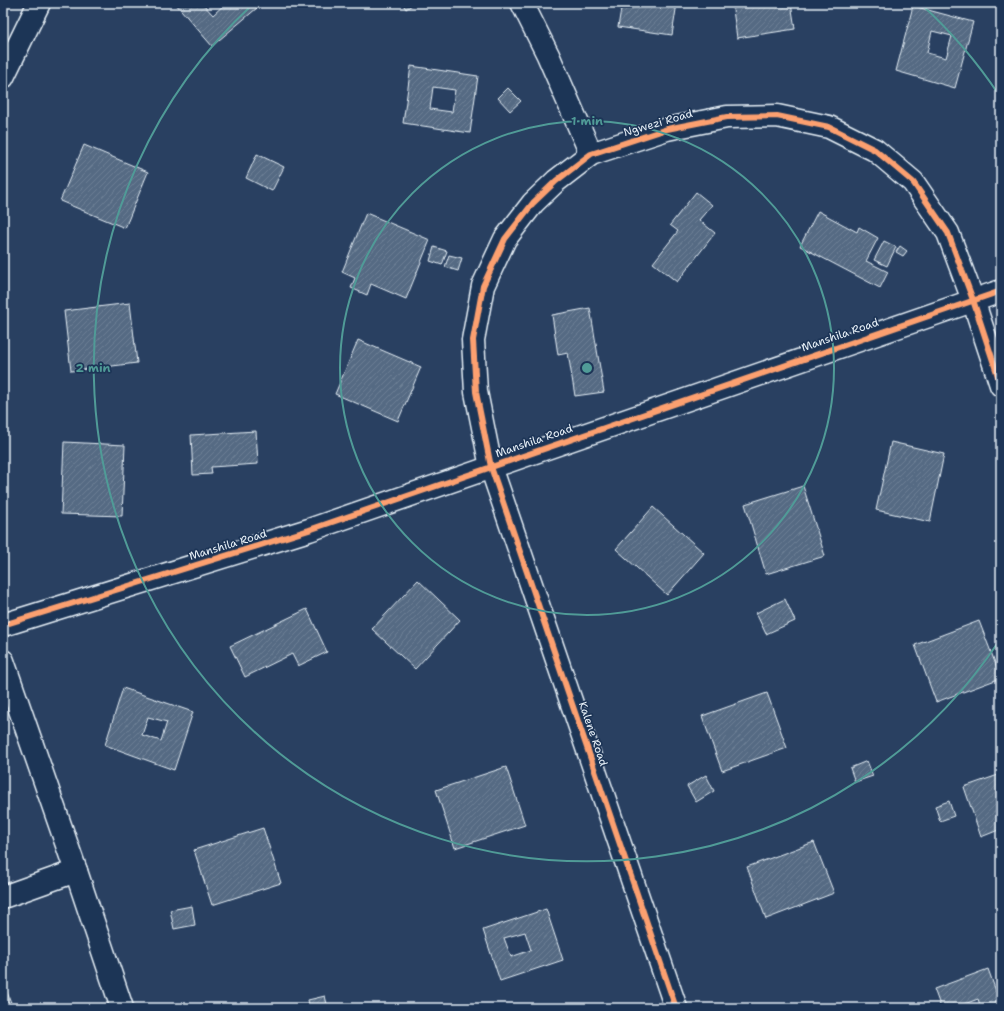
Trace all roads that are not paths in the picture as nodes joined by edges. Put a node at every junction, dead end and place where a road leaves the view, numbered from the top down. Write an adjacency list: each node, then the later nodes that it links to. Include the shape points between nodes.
1 (39, 3): 3 (street)
2 (522, 3): 4 (street)
3 (3, 77)
4 (591, 154): 6 (street, Ngwezi Road, via 667,129 727,116 777,116 829,128 875,150 913,182 948,233); 8 (street, Ngwezi Road, via 533,203 505,239 483,286 473,340 475,385)
5 (1001, 291): 6 (street, Manshila Road)
6 (973, 300): 7 (street, Ngwezi Road); 8 (street, Manshila Road)
7 (1001, 385)
8 (491, 467): 9 (street, Manshila Road, via 309,530); 14 (street, Kalene Road)
9 (3, 625)
10 (3, 661): 11 (street)
11 (76, 871): 12 (street); 13 (street)
12 (3, 897)
13 (122, 1008)
14 (676, 1008)

